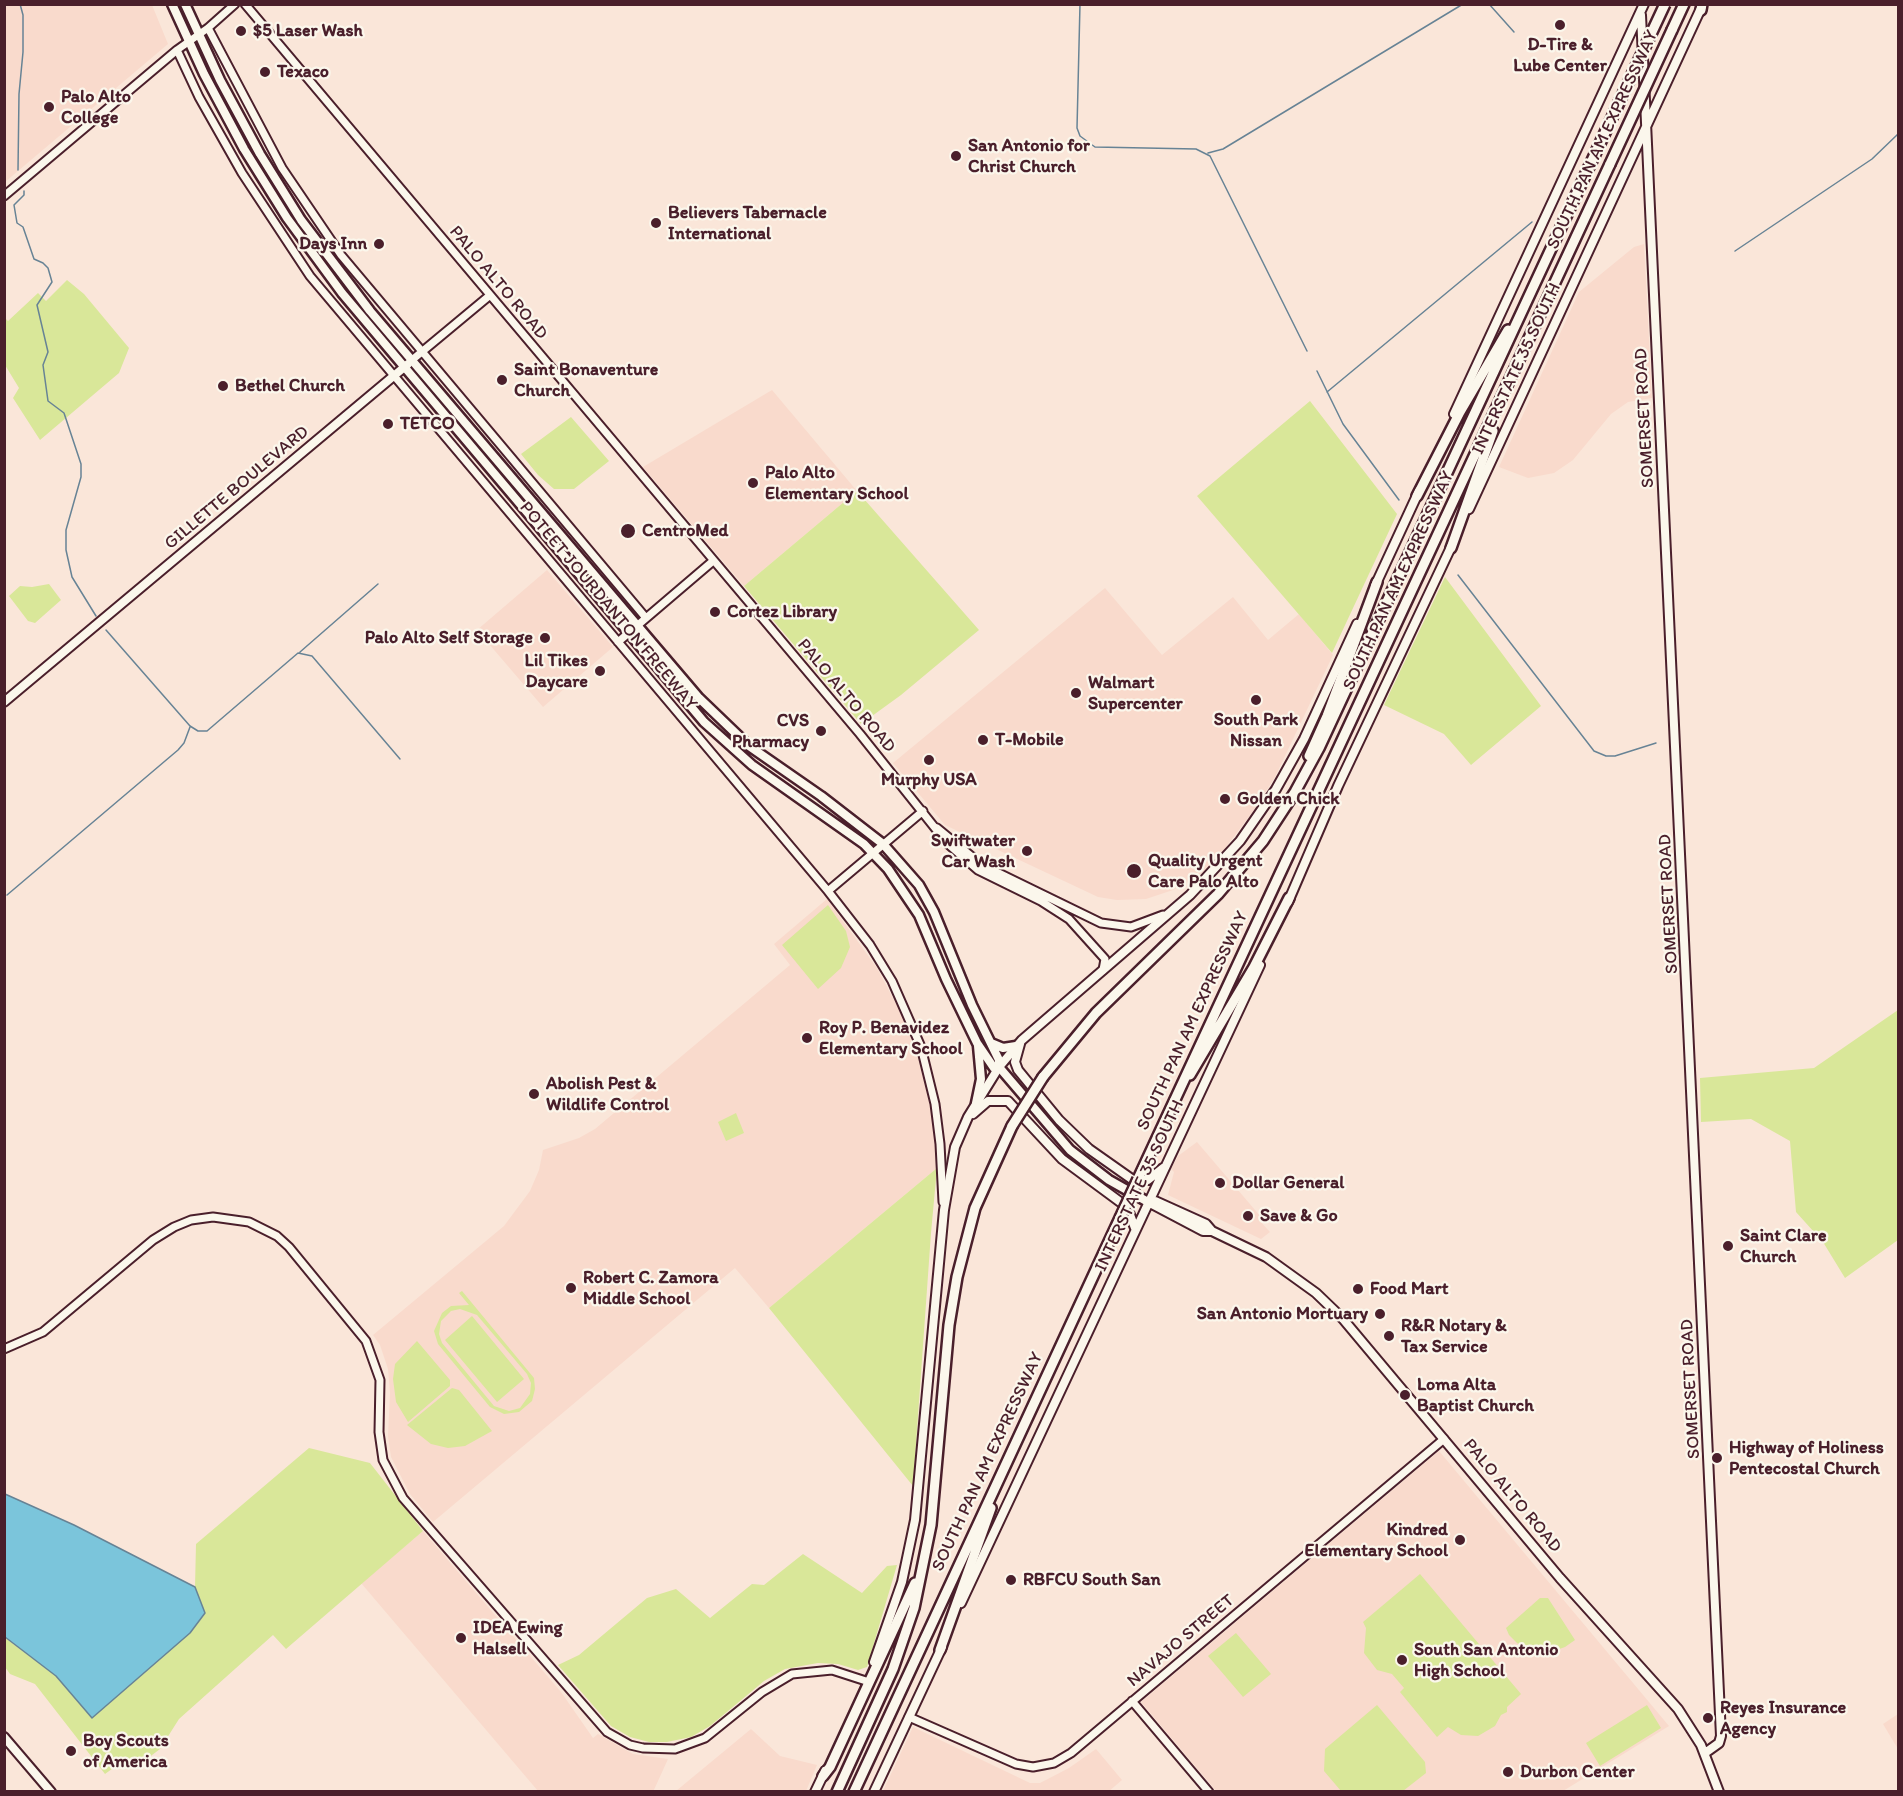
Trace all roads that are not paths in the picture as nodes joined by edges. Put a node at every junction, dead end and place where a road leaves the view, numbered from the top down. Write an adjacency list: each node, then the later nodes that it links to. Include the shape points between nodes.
1 (172, 4): 11 (main road, POTEET JOURDANTON FREEWAY)
2 (184, 4): 10 (main road, POTEET JOURDANTON FREEWAY)
3 (235, 4): 9 (street)
4 (245, 4): 16 (street, PALO ALTO ROAD)
5 (1665, 4): 15 (highway, SOUTH PAN AM EXPRESSWAY, bridge)
6 (1684, 4): 18 (highway, SOUTH PAN AM EXPRESSWAY, bridge)
7 (1702, 6): 13 (main road, INTERSTATE 35 SOUTH)
8 (1642, 7): 13 (main road, SOMERSET ROAD); 22 (main road, INTERSTATE 35 SOUTH)
9 (208, 28): 10 (street); 17 (street, POTEET JOURDANTON FREEWAY, via 306,205 341,255)
10 (198, 35): 11 (street); 19 (main road, POTEET JOURDANTON FREEWAY, via 244,126 301,220 343,278)
11 (188, 42): 12 (street); 20 (main road, POTEET JOURDANTON FREEWAY, via 224,114 274,199 342,293)
12 (177, 50): 14 (street); 21 (street, POTEET JOURDANTON FREEWAY, via 216,128 278,228 310,276)
13 (1646, 128): 23 (main road, INTERSTATE 35 SOUTH); 63 (main road, SOMERSET ROAD, via 1721,1719 1720,1740)
14 (4, 196)
15 (1531, 292): 22 (highway, via 1460,412); 33 (highway, SOUTH PAN AM EXPRESSWAY, via 1319,748)
16 (489, 296): 17 (street, GILLETTE BOULEVARD); 24 (street, PALO ALTO ROAD)
17 (421, 352): 19 (street, GILLETTE BOULEVARD); 26 (street, POTEET JOURDANTON FREEWAY)
18 (1523, 354): 23 (highway); 47 (highway, SOUTH PAN AM EXPRESSWAY)
19 (412, 360): 20 (main road, GILLETTE BOULEVARD); 27 (main road, POTEET JOURDANTON FREEWAY)
20 (403, 367): 21 (main road, GILLETTE BOULEVARD); 28 (main road, POTEET JOURDANTON FREEWAY)
21 (393, 376): 29 (street, POTEET JOURDANTON FREEWAY); 30 (main road, GILLETTE BOULEVARD)
22 (1417, 496): 25 (main road, INTERSTATE 35 SOUTH)
23 (1451, 548): 37 (main road, INTERSTATE 35 SOUTH)
24 (713, 561): 26 (street); 31 (street, PALO ALTO ROAD)
25 (1377, 582): 33 (highway, via 1327,716); 38 (main road, INTERSTATE 35 SOUTH, via 1313,721 1257,819 1206,881)
26 (646, 618): 27 (street)
27 (636, 627): 28 (street); 34 (main road, POTEET JOURDANTON FREEWAY, via 732,731)
28 (628, 634): 29 (street); 35 (main road, POTEET JOURDANTON FREEWAY, via 723,741)
29 (618, 642): 36 (street, POTEET JOURDANTON FREEWAY)
30 (4, 702)
31 (923, 811): 32 (street, PALO ALTO ROAD); 34 (street)
32 (937, 828): 38 (street, PALO ALTO ROAD, via 982,865 1101,923 1131,927); 39 (street, PALO ALTO ROAD, via 947,843 978,870 1041,901 1078,927 1106,959)
33 (1263, 841): 57 (highway, SOUTH PAN AM EXPRESSWAY, bridge, via 1218,894 1078,1032 1012,1126 975,1208 959,1268)
34 (883, 844): 35 (street); 40 (main road, POTEET JOURDANTON FREEWAY, via 919,885 934,912)
35 (873, 852): 36 (street); 41 (main road, POTEET JOURDANTON FREEWAY, via 919,915)
36 (828, 891): 51 (street, POTEET JOURDANTON FREEWAY, via 883,964 921,1047 938,1124)
37 (1289, 898): 46 (main road, INTERSTATE 35 SOUTH); 47 (highway, via 1254,967 1187,1080)
38 (1173, 910): 39 (main road, INTERSTATE 35 SOUTH)
39 (1103, 970): 42 (main road, INTERSTATE 35 SOUTH)
40 (990, 1042): 42 (main road, via 1003,1048); 43 (main road, POTEET JOURDANTON FREEWAY)
41 (977, 1043): 43 (main road, POTEET JOURDANTON FREEWAY, via 994,1068); 44 (main road, via 981,1079)
42 (1019, 1043): 43 (main road); 46 (main road, via 1018,1070 1089,1149 1122,1174 1142,1182 1153,1178)
43 (999, 1067): 44 (main road); 49 (main road, POTEET JOURDANTON FREEWAY, via 1071,1150 1109,1180)
44 (976, 1103): 45 (main road)
45 (968, 1117): 51 (main road, via 955,1147); 52 (main road, via 988,1101 1008,1101 1062,1159 1127,1208)
46 (1166, 1165): 48 (main road, INTERSTATE 35 SOUTH)
47 (1138, 1179): 56 (highway, SOUTH PAN AM EXPRESSWAY, bridge)
48 (1158, 1183): 49 (main road, INTERSTATE 35 SOUTH); 50 (main road)
49 (1148, 1202): 50 (main road, POTEET JOURDANTON FREEWAY); 52 (main road, INTERSTATE 35 SOUTH)
50 (1164, 1208): 52 (main road); 53 (main road, POTEET JOURDANTON FREEWAY)
51 (944, 1210): 59 (main road, via 915,1520 899,1590)
52 (1137, 1225): 58 (main road, INTERSTATE 35 SOUTH)
53 (1284, 1269): 55 (main road, PALO ALTO ROAD, via 1343,1319)
54 (4, 1349): 59 (street, via 50,1327 168,1230 200,1218 249,1222 271,1232 289,1247 366,1341 380,1380 383,1460 403,1498 607,1732 637,1746 675,1749 705,1738 762,1692 792,1674 832,1670)
55 (1444, 1439): 60 (street, NAVAJO STREET); 63 (main road, PALO ALTO ROAD, via 1661,1690 1689,1724)
56 (1008, 1458): 58 (highway); 68 (highway, SOUTH PAN AM EXPRESSWAY)
57 (928, 1538): 64 (highway, via 913,1588 892,1636); 67 (highway, SOUTH PAN AM EXPRESSWAY, via 916,1598 897,1658)
58 (940, 1650): 61 (main road, INTERSTATE 35 SOUTH)
59 (866, 1681): 64 (main road)
60 (1132, 1701): 61 (street, NAVAJO STREET, via 1071,1753 1044,1766 1010,1762); 70 (street)
61 (909, 1717): 69 (main road, INTERSTATE 35 SOUTH)
62 (4, 1737): 65 (main road)
63 (1705, 1753): 71 (main road)
64 (823, 1776): 66 (main road)
65 (51, 1791)
66 (815, 1791)
67 (837, 1791)
68 (854, 1791)
69 (873, 1791)
70 (1209, 1791)
71 (1719, 1791)

